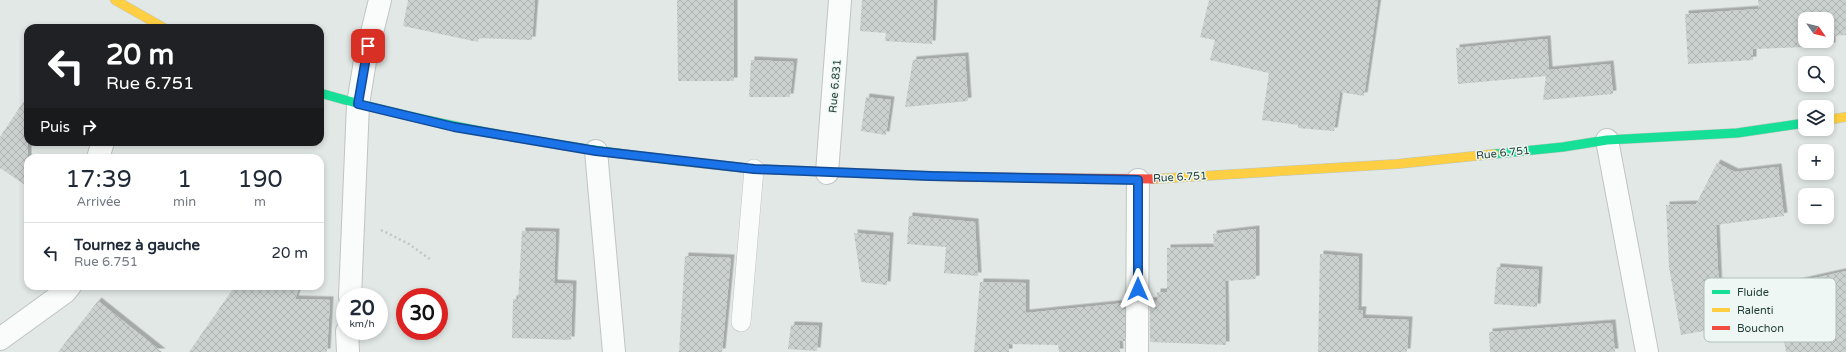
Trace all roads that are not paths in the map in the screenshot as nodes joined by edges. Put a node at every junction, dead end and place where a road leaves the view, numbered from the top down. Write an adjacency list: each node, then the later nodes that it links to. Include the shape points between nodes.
1 (115, 0): 4 (main road)
2 (380, 0): 6 (street, via 365,61)
3 (840, 0): 13 (street, Rue 6.831)
4 (143, 23)
5 (324, 94): 6 (main road, Rue 6.751)
6 (358, 104): 11 (main road, Rue 6.751, via 454,127); 15 (street)
7 (1846, 117): 8 (main road)
8 (1834, 119)
9 (1798, 124): 10 (main road, Rue 6.751, via 1737,133)
10 (1607, 140): 14 (main road, Rue 6.751, via 1397,164); 23 (street)
11 (596, 151): 12 (main road, Rue 6.751); 21 (street)
12 (754, 169): 13 (main road, Rue 6.751); 17 (lane)
13 (827, 173): 14 (main road, Rue 6.751)
14 (1138, 180): 22 (street)
15 (350, 288)
16 (67, 290): 18 (street)
17 (741, 322)
18 (0, 339)
19 (348, 340): 20 (street)
20 (348, 352)
21 (614, 352)
22 (1137, 352)
23 (1647, 352)

